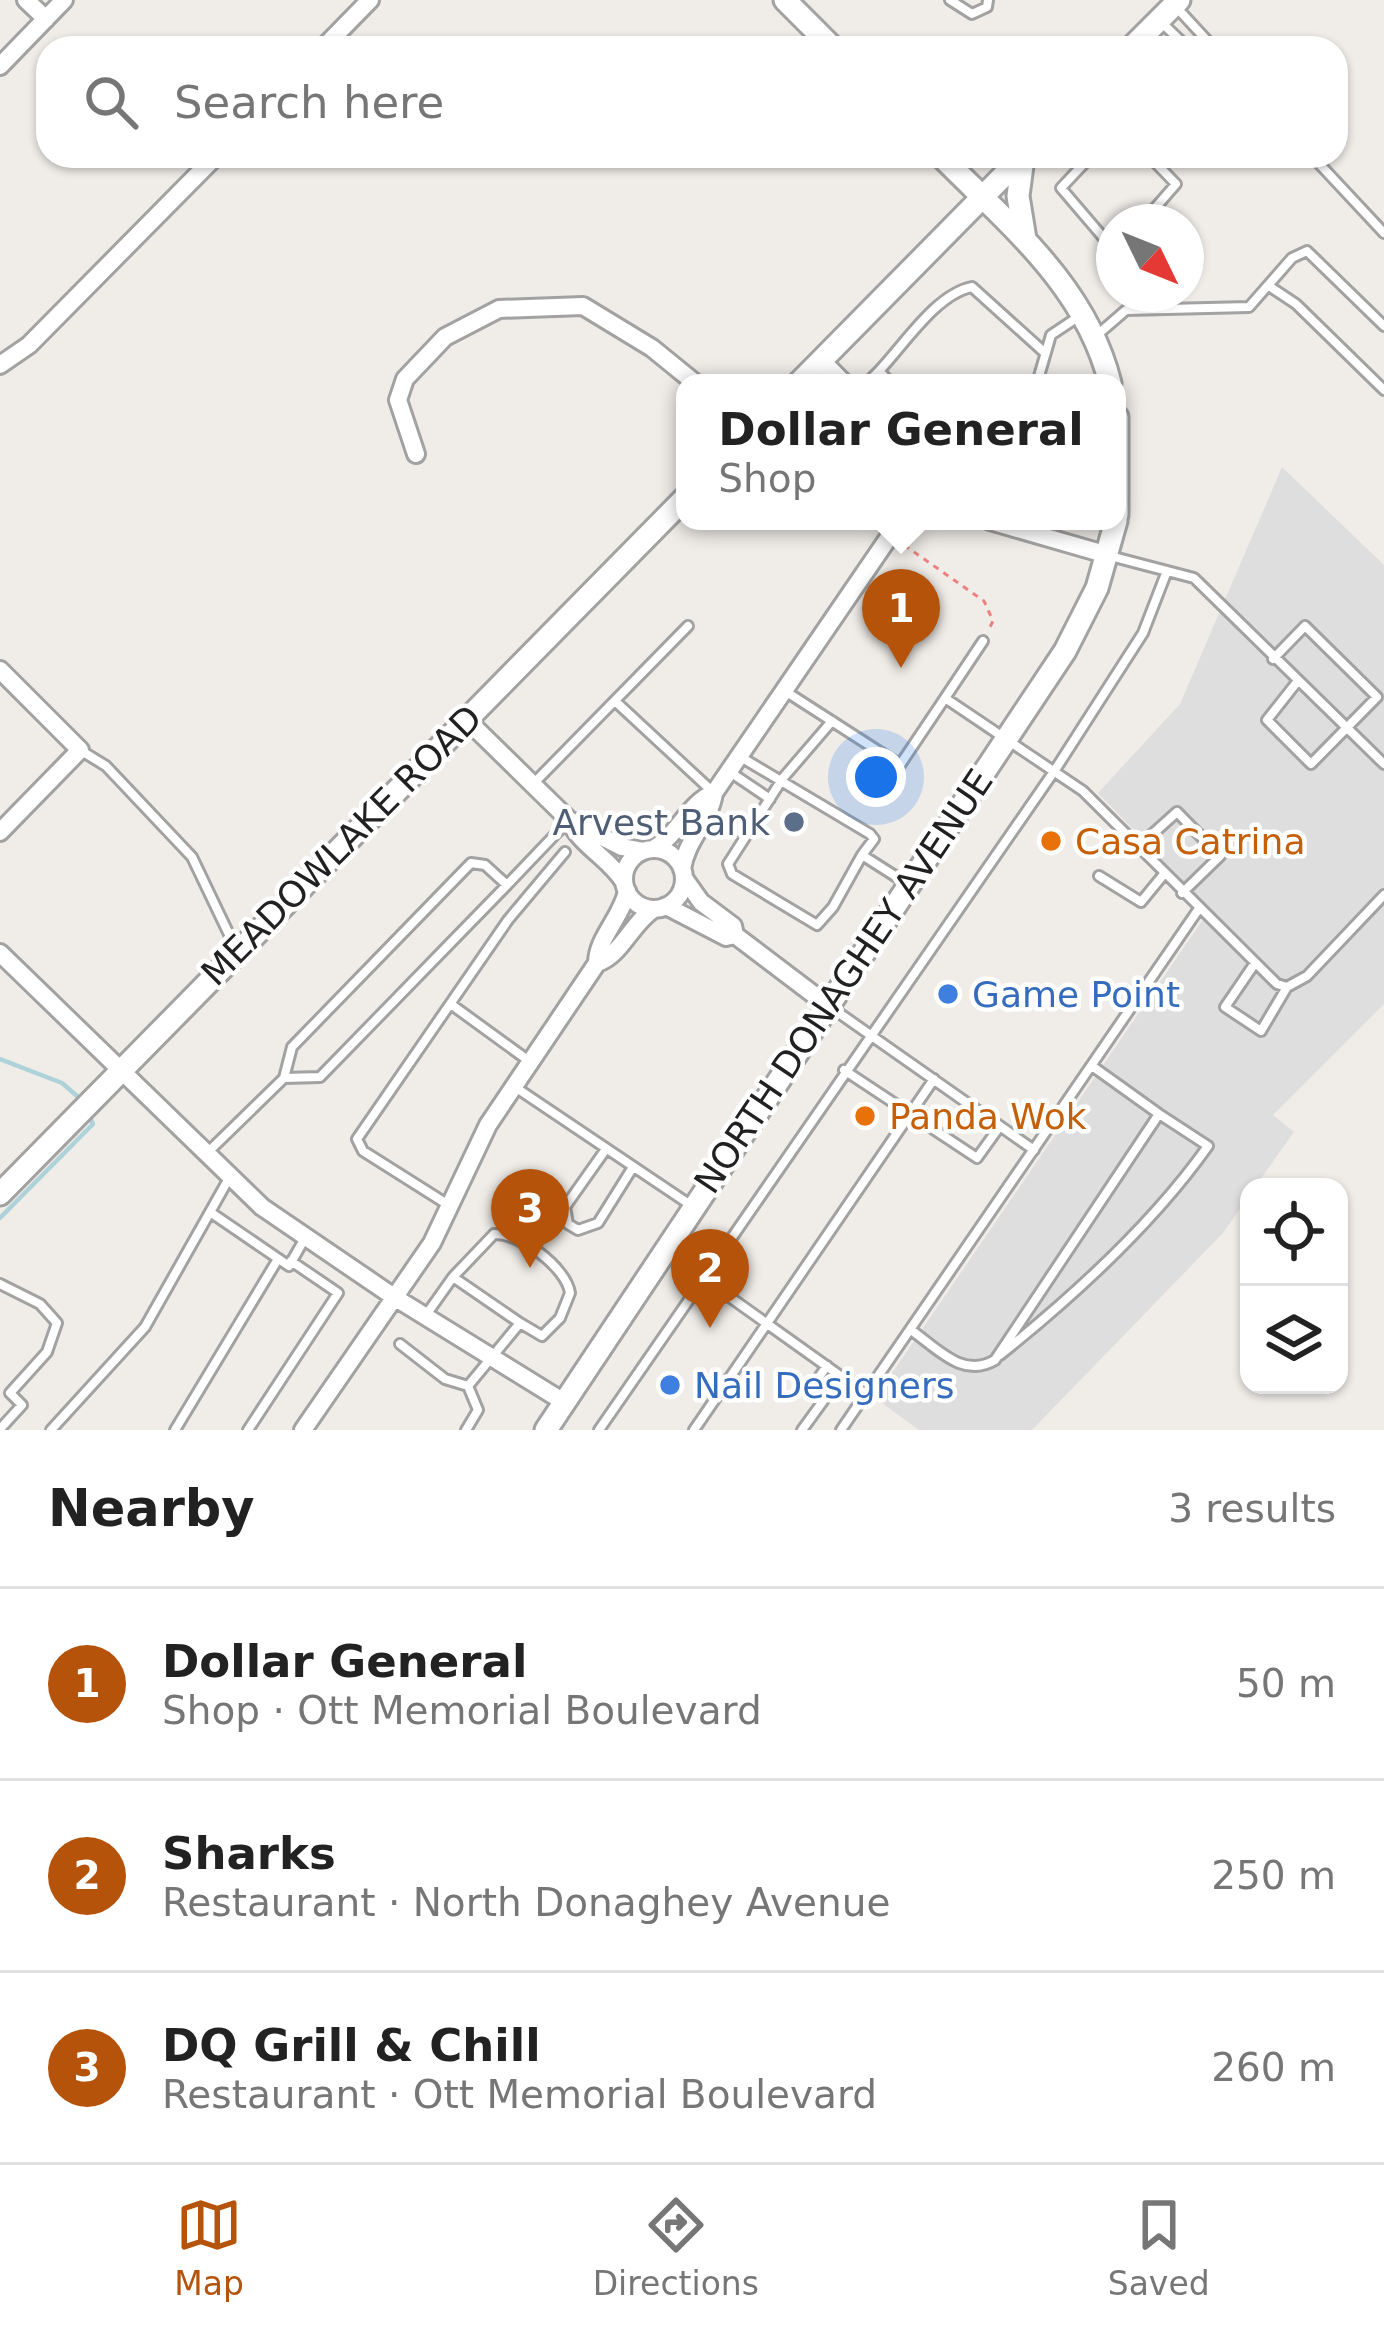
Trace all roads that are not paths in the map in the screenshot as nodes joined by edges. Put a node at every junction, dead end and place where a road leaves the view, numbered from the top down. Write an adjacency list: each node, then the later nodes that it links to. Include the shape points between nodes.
1 (26, 0): 8 (street)
2 (64, 0): 8 (street)
3 (370, 0): 9 (street)
4 (785, 0): 10 (street)
5 (950, 0): 6 (lane, via 972,14)
6 (988, 0)
7 (1170, 6): 11 (street); 12 (lane); 13 (lane)
8 (46, 19): 14 (street)
9 (334, 36)
10 (821, 36)
11 (1142, 36)
12 (1183, 36)
13 (1201, 36)
14 (0, 66)
15 (204, 168): 35 (street)
16 (952, 168): 22 (street)
17 (1011, 168): 22 (street)
18 (1022, 168): 26 (street)
19 (1079, 168): 24 (lane, via 1060,188)
20 (1161, 168): 23 (lane, via 1176,184)
21 (1323, 168): 25 (lane)
22 (981, 197): 26 (street); 34 (street)
23 (1159, 204)
24 (1096, 229)
25 (1384, 233)
26 (1025, 240): 30 (street)
27 (1269, 286): 28 (lane, via 1249,307); 31 (lane, via 1307,251); 44 (lane)
28 (1204, 308)
29 (1124, 312): 32 (lane)
30 (1082, 314): 32 (street); 33 (lane, via 1051,334)
31 (1384, 326)
32 (1095, 337): 43 (street)
33 (1044, 352): 36 (lane, via 972,287 947,301); 42 (lane)
34 (821, 360): 38 (street); 39 (street)
35 (0, 365)
36 (879, 371): 40 (lane); 41 (lane)
37 (684, 374): 45 (street, via 583,306 499,308 445,337 405,379 398,400)
38 (808, 374)
39 (835, 374)
40 (876, 374)
41 (882, 374)
42 (1039, 374)
43 (1107, 374)
44 (1384, 390)
45 (416, 454)
46 (676, 507): 60 (street, MEADOWLAKE ROAD)
47 (893, 530): 57 (street)
48 (1021, 530): 50 (street)
49 (1113, 530): 50 (street, NORTH DONAGHEY AVENUE)
50 (1108, 555): 51 (lane); 63 (street, NORTH DONAGHEY AVENUE, via 1084,619)
51 (1167, 571): 54 (lane, via 1193,578); 67 (lane, via 1143,633)
52 (688, 626): 59 (lane)
53 (982, 641): 58 (lane)
54 (1273, 659): 56 (lane); 62 (lane, via 1306,626 1377,697)
55 (0, 670): 64 (street)
56 (1298, 682): 62 (lane); 62 (lane, via 1267,720 1311,764)
57 (783, 691): 61 (lane); 65 (street)
58 (945, 698): 61 (lane, via 900,765); 63 (lane)
59 (616, 701): 69 (lane); 70 (lane)
60 (466, 719): 69 (street); 89 (street, MEADOWLAKE ROAD)
61 (832, 722): 68 (lane)
62 (1346, 728): 66 (lane)
63 (1006, 739): 67 (lane); 81 (street, NORTH DONAGHEY AVENUE)
64 (80, 750): 73 (street); 89 (lane, via 106,766 192,857)
65 (734, 764): 68 (lane); 70 (street); 71 (lane)
66 (1384, 764)
67 (1055, 770): 74 (lane); 96 (lane)
68 (783, 778): 71 (lane); 77 (lane, via 870,834)
69 (532, 784): 72 (street)
70 (714, 793): 75 (street); 78 (street)
71 (770, 799): 77 (lane, via 728,864 799,919 817,925)
72 (568, 820): 75 (street, via 622,847); 82 (lane); 83 (street)
73 (0, 832)
74 (1138, 847): 79 (lane); 84 (lane, via 1177,812 1220,856)
75 (648, 850): 78 (street, via 669,853); 83 (street, via 629,863)
76 (565, 852): 95 (lane)
77 (862, 855): 81 (lane)
78 (683, 873): 86 (street, via 678,897); 88 (street)
79 (1164, 874): 80 (lane, via 1141,902); 84 (lane)
80 (1099, 876)
81 (908, 884): 94 (street, NORTH DONAGHEY AVENUE)
82 (507, 885): 101 (lane, via 320,1077); 101 (lane, via 471,863 292,1047)
83 (626, 886): 86 (street, via 638,904); 91 (street)
84 (1182, 892): 87 (lane)
85 (1384, 896): 93 (lane)
86 (660, 907): 88 (street); 91 (street)
87 (1198, 910): 92 (lane); 98 (lane)
88 (735, 935): 94 (street)
89 (237, 951): 100 (street, MEADOWLAKE ROAD)
90 (0, 952): 100 (street)
91 (597, 963): 97 (street)
92 (1255, 963): 93 (lane); 93 (lane, via 1225,1007 1261,1031)
93 (1287, 987)
94 (826, 1004): 96 (lane); 114 (street, NORTH DONAGHEY AVENUE)
95 (452, 1005): 97 (lane); 113 (lane, via 357,1139 363,1151)
96 (869, 1034): 99 (lane); 102 (lane)
97 (530, 1062): 103 (street)
98 (1092, 1066): 105 (lane); 108 (lane)
99 (844, 1070): 104 (lane); 120 (lane)
100 (118, 1071): 109 (street); 112 (street, MEADOWLAKE ROAD)
101 (284, 1078): 109 (lane)
102 (934, 1079): 104 (lane); 106 (lane)
103 (514, 1086): 107 (lane); 113 (street)
104 (910, 1113): 106 (lane, via 977,1158); 126 (lane)
105 (1159, 1114): 130 (lane); 130 (lane, via 1208,1146 1181,1184 1047,1318)
106 (1000, 1126): 108 (lane)
107 (607, 1149): 110 (lane); 110 (lane, via 566,1207 568,1224 578,1230 598,1223)
108 (1034, 1150): 127 (lane)
109 (204, 1156): 111 (street)
110 (633, 1167): 114 (lane)
111 (228, 1180): 115 (lane); 116 (street)
112 (0, 1194)
113 (450, 1206): 123 (street)
114 (693, 1207): 117 (street, NORTH DONAGHEY AVENUE)
115 (210, 1212): 118 (lane); 135 (lane, via 145,1327)
116 (306, 1237): 119 (lane); 123 (street)
117 (664, 1250): 120 (lane); 134 (street, NORTH DONAGHEY AVENUE)
118 (278, 1259): 119 (lane); 137 (lane)
119 (291, 1261): 138 (lane, via 338,1293)
120 (702, 1276): 126 (lane); 142 (lane)
121 (453, 1277): 124 (lane); 125 (lane); 125 (lane, via 494,1234 510,1235 564,1275 570,1293 550,1333)
122 (0, 1284): 136 (lane, via 40,1304 57,1323 47,1352 10,1393 22,1405)
123 (394, 1297): 124 (street); 139 (street)
124 (425, 1316): 129 (street)
125 (520, 1323): 129 (lane)
126 (766, 1323): 131 (lane); 143 (lane)
127 (911, 1330): 130 (lane, via 964,1367); 133 (lane)
128 (400, 1344): 132 (lane)
129 (494, 1358): 132 (lane); 134 (street)
130 (994, 1360)
131 (827, 1366): 133 (lane); 144 (lane, via 814,1384 826,1397)
132 (468, 1386): 140 (lane, via 478,1410)
133 (867, 1395): 145 (lane)
134 (564, 1402): 141 (street, NORTH DONAGHEY AVENUE)
135 (58, 1428)
136 (0, 1429)
137 (176, 1430)
138 (248, 1430)
139 (303, 1430)
140 (466, 1430)
141 (546, 1430)
142 (599, 1430)
143 (694, 1430)
144 (802, 1430)
145 (842, 1430)

